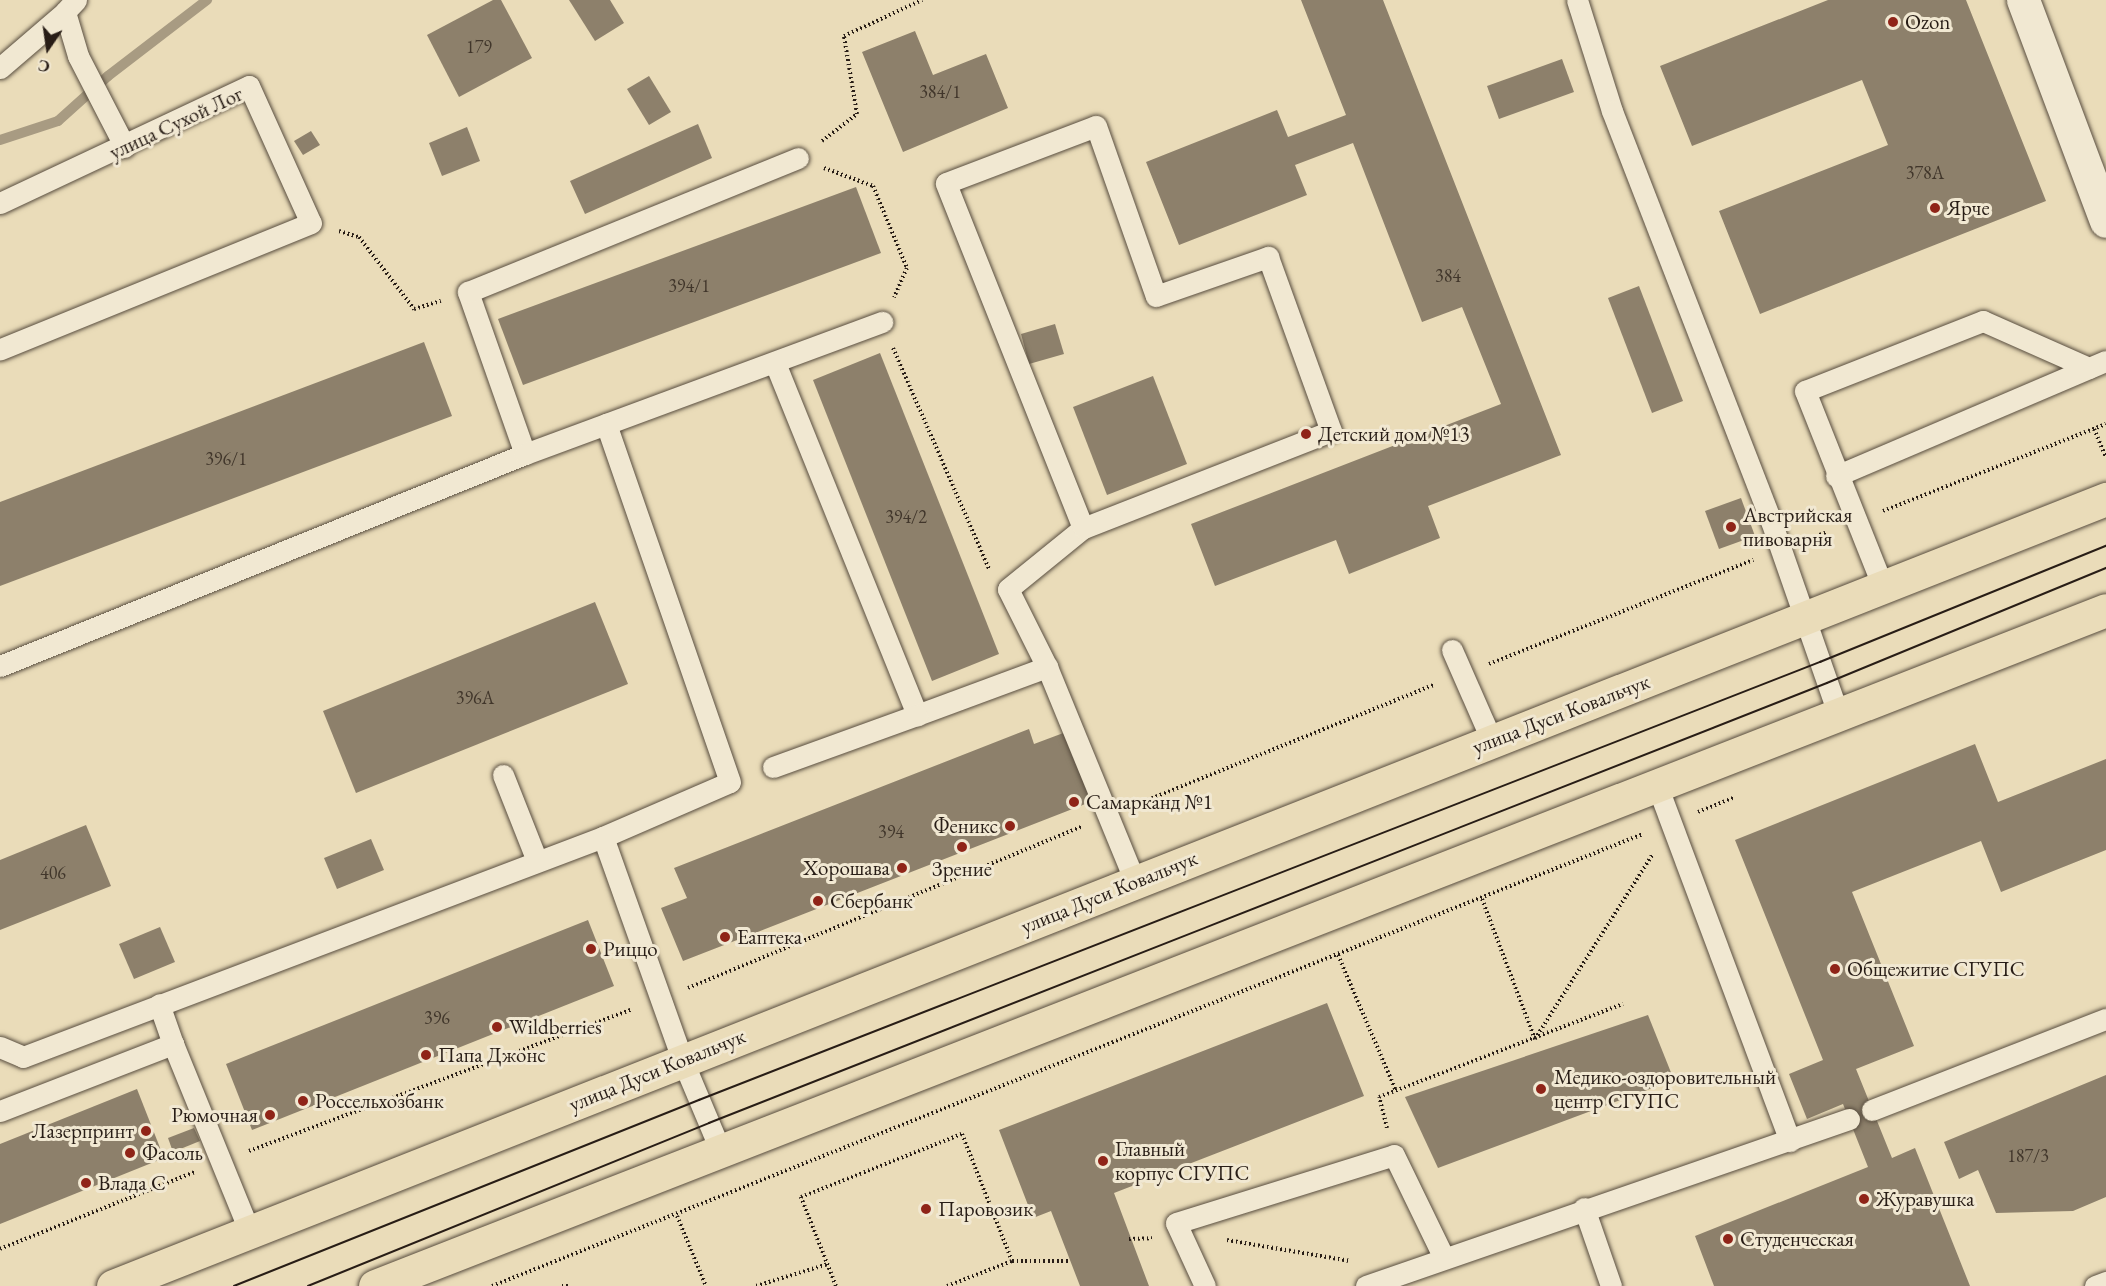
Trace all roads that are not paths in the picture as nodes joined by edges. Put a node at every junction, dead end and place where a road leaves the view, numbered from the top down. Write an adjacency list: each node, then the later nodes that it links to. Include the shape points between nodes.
1 (1577, 0): 20 (lane, via 1612,111)
2 (2023, 0): 8 (street)
3 (70, 6): 4 (lane); 5 (lane, via 78,56)
4 (0, 68)
5 (125, 147): 7 (lane, улица Сухой Лог); 10 (lane, улица Сухой Лог, via 249,86 311,223)
6 (798, 158): 14 (lane, via 468,292)
7 (0, 203)
8 (2106, 221)
9 (882, 322): 11 (lane)
10 (0, 349)
11 (775, 363): 13 (lane); 24 (lane)
12 (2097, 364): 15 (lane); 15 (lane, via 1983,321 1805,391)
13 (606, 424): 14 (lane); 30 (lane, via 730,782)
14 (525, 454): 22 (lane)
15 (1836, 476): 18 (lane)
16 (2106, 499): 18 (main road, улица Дуси Ковальчук)
17 (1083, 528): 17 (lane, via 1331,431 1268,256 1156,296 1096,126 946,183); 23 (lane, via 1008,589)
18 (1883, 587): 20 (main road, улица Дуси Ковальчук)
19 (2106, 610): 25 (main road)
20 (1805, 618): 25 (lane); 26 (main road, улица Дуси Ковальчук)
21 (1452, 650): 26 (lane, via 1466,673)
22 (0, 666)
23 (1047, 668): 24 (lane); 32 (lane)
24 (917, 715): 27 (lane)
25 (1839, 716): 29 (main road)
26 (1492, 741): 32 (main road, улица Дуси Ковальчук)
27 (773, 767)
28 (503, 775): 31 (lane)
29 (1658, 788): 41 (lane); 42 (main road)
30 (603, 837): 31 (lane); 37 (lane)
31 (537, 861): 33 (lane)
32 (1135, 882): 37 (main road, улица Дуси Ковальчук)
33 (159, 1004): 35 (lane); 36 (lane, via 23,1057)
34 (2106, 1019): 38 (lane)
35 (173, 1044): 39 (lane); 44 (lane)
36 (0, 1047)
37 (682, 1059): 42 (lane); 44 (main road, улица Дуси Ковальчук)
38 (1872, 1110)
39 (0, 1111)
40 (1849, 1119): 41 (lane)
41 (1790, 1141): 43 (lane)
42 (722, 1152): 48 (main road)
43 (1584, 1208): 45 (lane); 51 (lane)
44 (250, 1233): 47 (main road, улица Дуси Ковальчук)
45 (1444, 1258): 49 (lane, via 1394,1155 1176,1224); 50 (lane)
46 (2106, 1281): 52 (lane)
47 (113, 1286)
48 (375, 1286)
49 (1205, 1286)
50 (1366, 1286)
51 (1611, 1286)
52 (2095, 1286)

